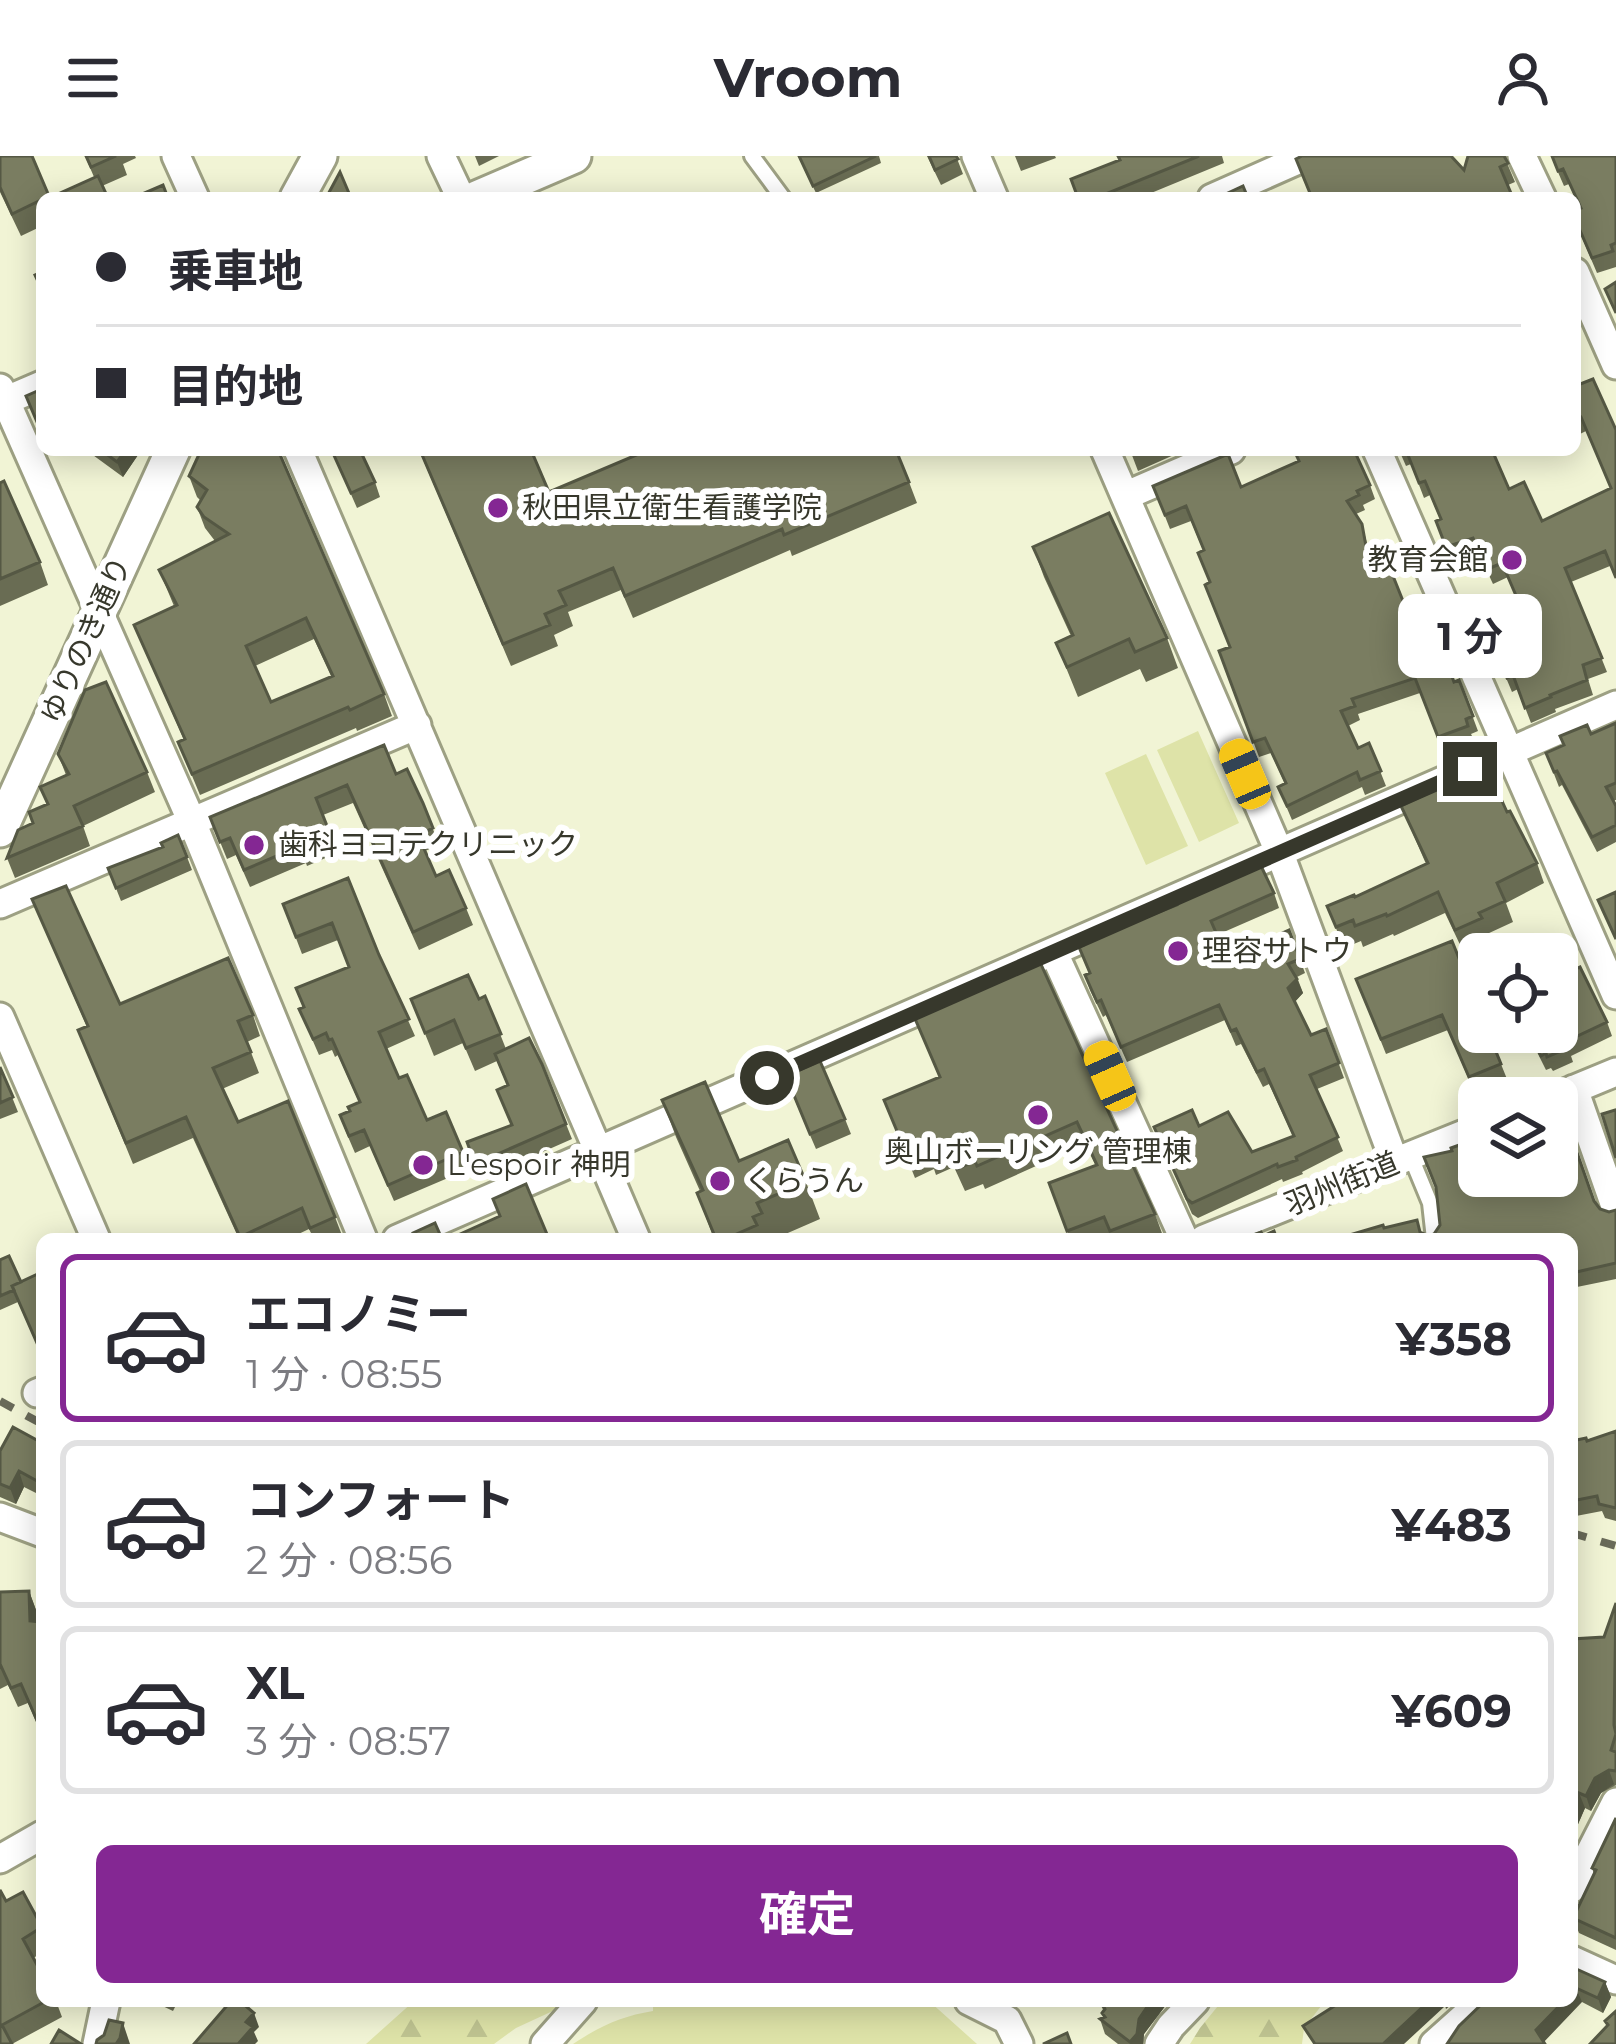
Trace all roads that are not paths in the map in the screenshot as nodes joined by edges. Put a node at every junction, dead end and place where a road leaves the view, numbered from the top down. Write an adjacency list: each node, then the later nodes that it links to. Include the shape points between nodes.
1 (176, 156): 10 (street)
2 (320, 156): 11 (street)
3 (441, 156): 12 (street)
4 (574, 156): 13 (street)
5 (752, 156): 14 (lane)
6 (976, 156): 15 (street)
7 (1307, 156): 9 (street)
8 (1522, 156): 17 (street)
9 (1258, 178): 16 (street)
10 (192, 192)
11 (300, 192)
12 (474, 192)
13 (491, 192)
14 (779, 192)
15 (991, 192)
16 (1225, 192)
17 (1538, 192)
18 (1616, 284): 19 (street)
19 (1581, 291)
20 (1581, 295): 21 (street)
21 (1616, 365)
22 (36, 387): 23 (street)
23 (2, 397): 30 (street)
24 (170, 456): 30 (street, ゆりのき通り)
25 (301, 456): 32 (street)
26 (1108, 456): 29 (street)
27 (1217, 456): 29 (street)
28 (1380, 456): 33 (street)
29 (1125, 496): 36 (street)
30 (99, 610): 34 (street); 35 (street, ゆりのき通り)
31 (1616, 705): 33 (street)
32 (416, 725): 34 (street); 45 (street)
33 (1509, 752): 36 (street); 39 (street)
34 (192, 822): 37 (street); 49 (street)
35 (0, 830)
36 (1280, 854): 38 (street); 46 (street)
37 (0, 904)
38 (1054, 953): 45 (street); 52 (street)
39 (1616, 994)
40 (0, 1017): 48 (street)
41 (1616, 1072): 42 (street)
42 (1578, 1088)
43 (1578, 1127): 47 (street)
44 (1458, 1137): 46 (street, 羽州街道)
45 (597, 1152): 50 (street); 51 (street)
46 (1403, 1160): 53 (street, 羽州街道); 54 (lane, via 1430,1203)
47 (1616, 1209)
48 (93, 1233)
49 (361, 1233)
50 (411, 1233)
51 (633, 1233)
52 (1181, 1233)
53 (1219, 1233)
54 (1434, 1233)
55 (0, 1517): 56 (street)
56 (36, 1531)
57 (1616, 1802): 60 (street)
58 (36, 1838): 59 (street)
59 (0, 1859)
60 (1578, 1876)
61 (1578, 1963): 62 (street)
62 (1616, 1980)
63 (105, 2007): 68 (street)
64 (578, 2007): 69 (street)
65 (981, 2007): 70 (street, via 1007,2020)
66 (1189, 2007): 71 (street)
67 (1474, 2007): 72 (street)
68 (97, 2044)
69 (545, 2044)
70 (1019, 2044)
71 (1160, 2044)
72 (1434, 2044)

